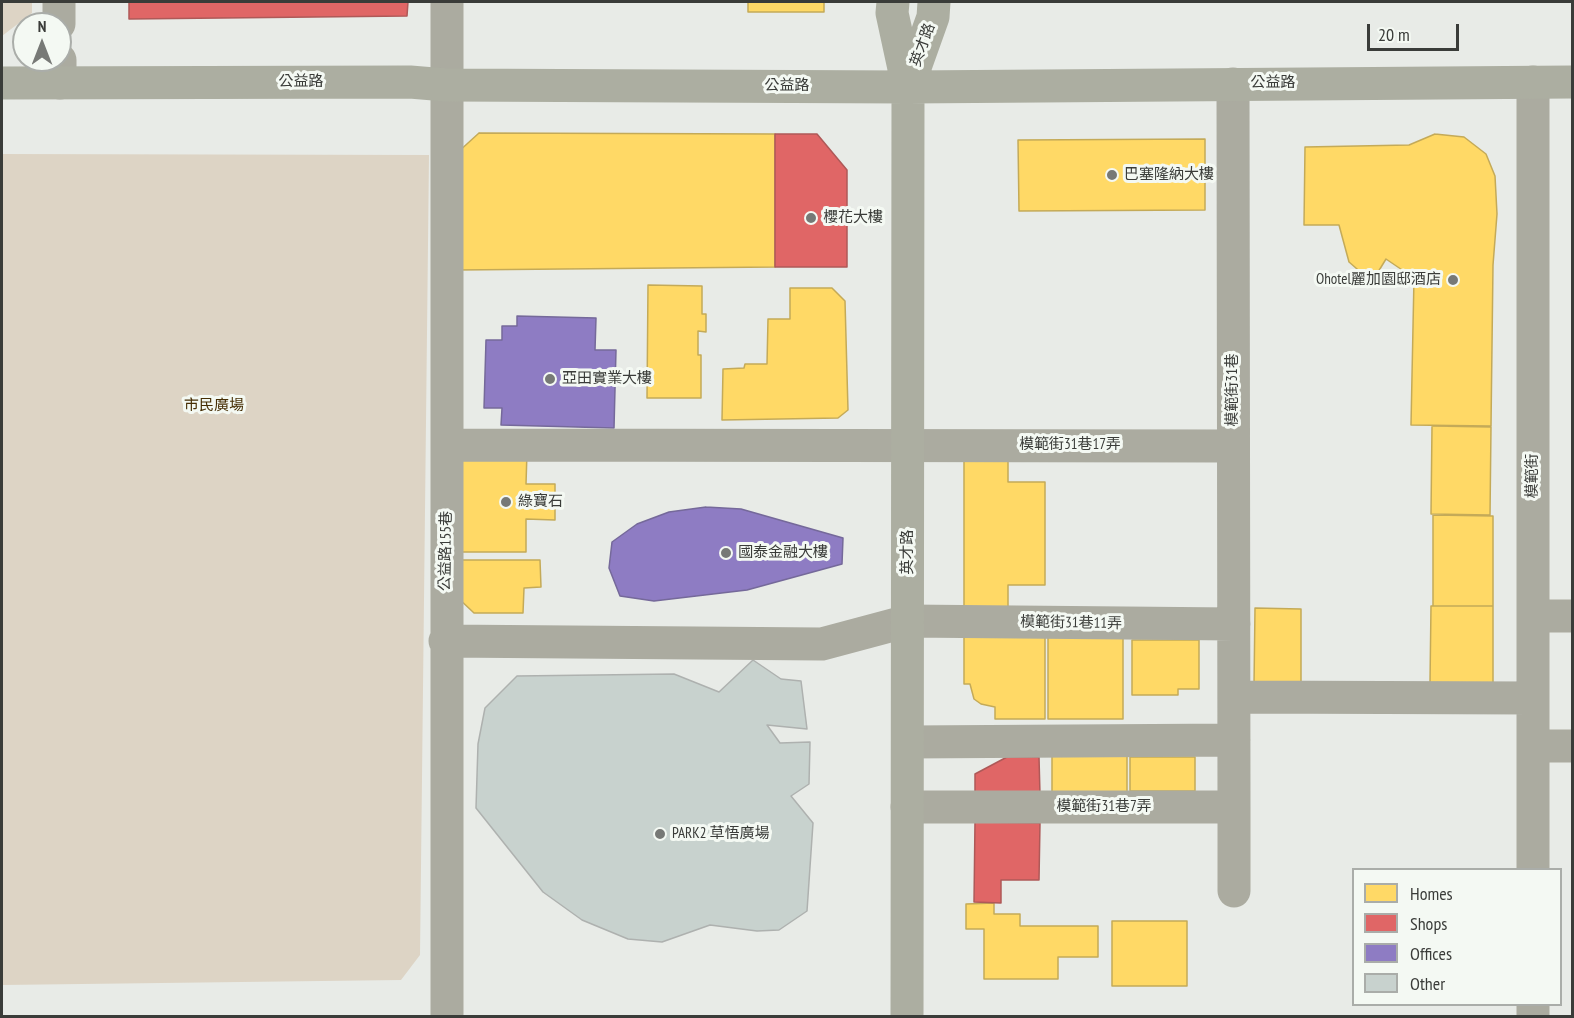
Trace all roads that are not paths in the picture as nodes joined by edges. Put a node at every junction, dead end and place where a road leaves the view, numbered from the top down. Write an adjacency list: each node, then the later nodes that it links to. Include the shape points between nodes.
1 (447, 2): 10 (street, 公益路155巷)
2 (893, 2): 11 (main road, 英才路)
3 (934, 2): 11 (main road, 英才路, via 933,16)
4 (72, 71): 10 (main road, 公益路)
5 (55, 72): 8 (main road, 公益路)
6 (1533, 82): 7 (main road, 公益路); 9 (main road, 公益路); 15 (street, 模範街)
7 (1572, 82)
8 (2, 83)
9 (1233, 84): 11 (main road, 公益路); 14 (street, 模範街31巷)
10 (446, 85): 11 (main road, 公益路); 13 (street, 公益路155巷)
11 (908, 87): 12 (main road, 英才路)
12 (908, 444): 13 (street, 模範街31巷17弄); 14 (street, 模範街31巷17弄); 17 (main road, 英才路)
13 (447, 445): 19 (street, 公益路155巷)
14 (1233, 446): 18 (street, 模範街31巷)
15 (1533, 616): 16 (street); 21 (street, 模範街)
16 (1572, 616)
17 (908, 621): 18 (street, 模範街31巷11弄); 19 (street, 模範街31巷11弄, via 822,644); 23 (main road, 英才路)
18 (1233, 624): 20 (street, 模範街31巷)
19 (445, 641): 30 (street, 公益路155巷)
20 (1233, 697): 21 (street); 22 (street, 模範街31巷)
21 (1533, 698): 24 (street, 模範街)
22 (1234, 740): 23 (street); 27 (street)
23 (908, 742): 26 (main road, 英才路)
24 (1533, 746): 25 (street); 28 (street, 模範街)
25 (1572, 746)
26 (907, 807): 27 (street, 模範街31巷7弄); 31 (main road, 英才路)
27 (1234, 807): 29 (street)
28 (1533, 868)
29 (1234, 891)
30 (447, 1017)
31 (907, 1017)

